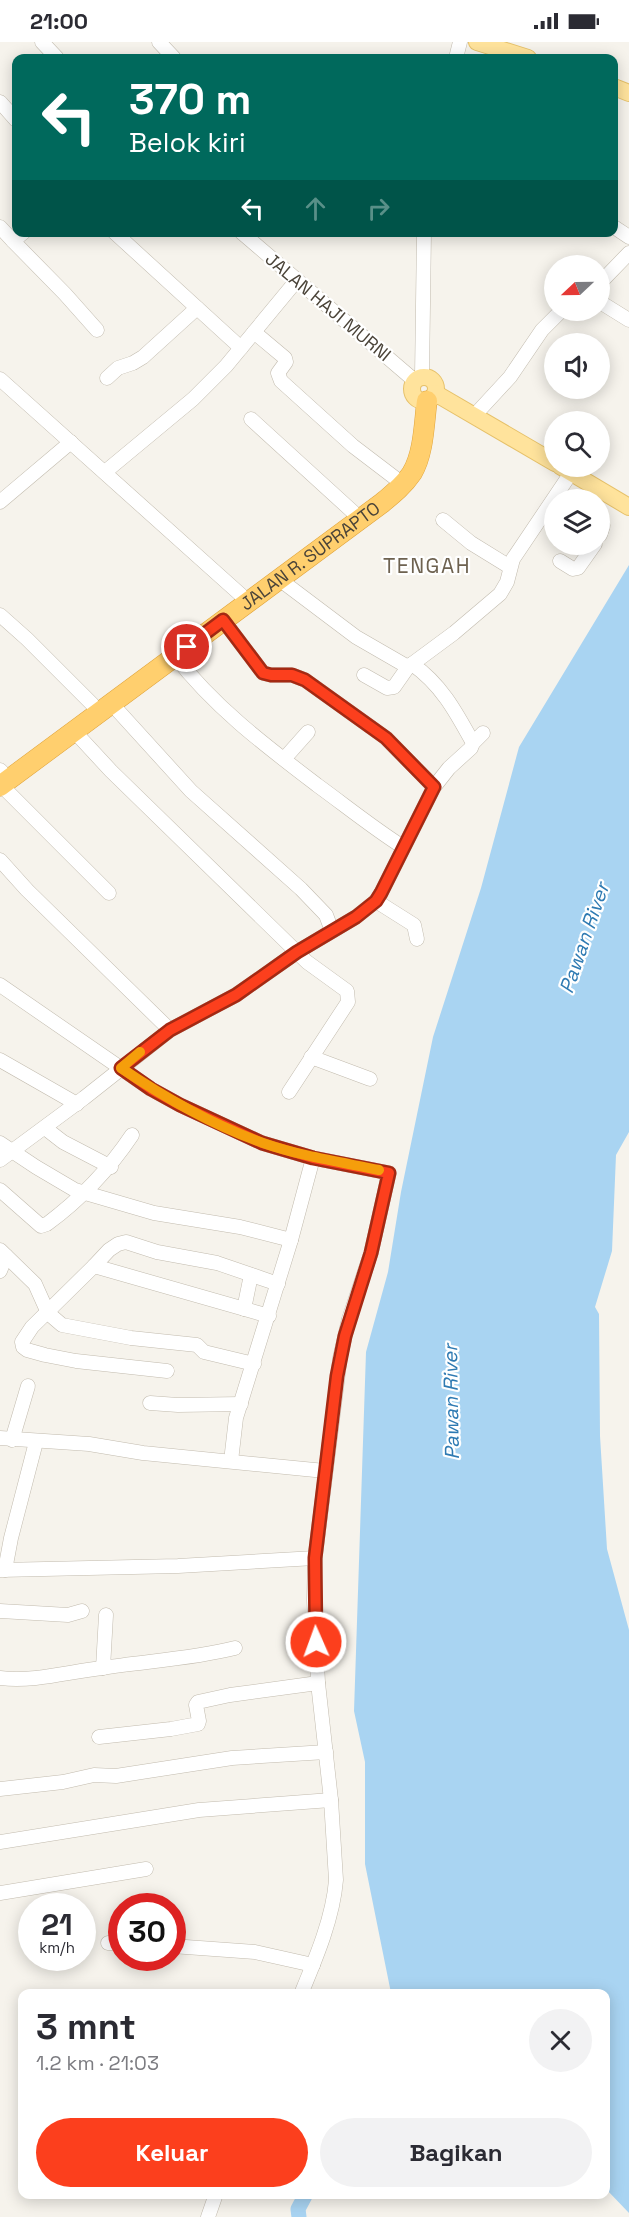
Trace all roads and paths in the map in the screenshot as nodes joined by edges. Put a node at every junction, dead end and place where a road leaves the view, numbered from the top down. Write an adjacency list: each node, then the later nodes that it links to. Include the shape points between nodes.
1 (42, 42): 4 (street)
2 (159, 42): 5 (street)
3 (477, 42): 6 (main road)
4 (53, 54)
5 (170, 54)
6 (515, 54)
7 (0, 102): 8 (street)
8 (12, 116)
9 (19, 237): 20 (street)
10 (119, 237): 16 (street)
11 (247, 237): 15 (street, JALAN HAJI MURNI)
12 (424, 237): 25 (street)
13 (629, 254): 14 (street)
14 (610, 273)
15 (297, 280): 21 (street); 25 (street, JALAN HAJI MURNI)
16 (197, 308): 22 (street); 23 (street, via 142,357)
17 (610, 308): 18 (street)
18 (629, 320)
19 (551, 321): 26 (street)
20 (97, 330)
21 (254, 332): 22 (street); 32 (street, via 285,358 286,363 278,373 281,381)
22 (241, 348): 30 (street, via 193,399)
23 (107, 378)
24 (0, 379): 28 (street)
25 (423, 390): 26 (main road); 32 (highway, JALAN R. SUPRAPTO, via 411,447); 41 (highway, JALAN R. SUPRAPTO, via 415,468 382,503)
26 (474, 416): 29 (main road)
27 (251, 419): 35 (street)
28 (71, 442): 30 (street); 33 (street)
29 (544, 457)
30 (105, 472): 42 (street)
31 (577, 477): 34 (main road)
32 (395, 478): 35 (highway, JALAN R. SUPRAPTO)
33 (0, 502)
34 (629, 507)
35 (353, 512): 42 (highway, JALAN R. SUPRAPTO)
36 (544, 519): 40 (street)
37 (443, 520): 40 (street)
38 (587, 555): 39 (street, via 578,568)
39 (560, 561)
40 (510, 567): 46 (street, via 500,594)
41 (279, 579): 44 (highway, JALAN R. SUPRAPTO); 46 (street, via 356,637)
42 (241, 595): 45 (highway, JALAN R. SUPRAPTO)
43 (0, 615): 48 (street)
44 (223, 620): 45 (highway, JALAN R. SUPRAPTO); 55 (street, via 261,671 305,680 386,738)
45 (181, 647): 48 (highway, JALAN R. SUPRAPTO); 53 (street, via 224,710)
46 (410, 665): 47 (street, via 392,688); 52 (street, via 440,688)
47 (364, 675)
48 (101, 704): 49 (highway, JALAN R. SUPRAPTO); 54 (highway, JALAN R. SUPRAPTO); 60 (street, via 191,791 301,888 326,915)
49 (74, 731): 54 (highway, JALAN R. SUPRAPTO); 62 (street)
50 (308, 732): 53 (street)
51 (483, 733): 52 (street)
52 (473, 743): 55 (street)
53 (284, 759): 56 (street)
54 (4, 775): 58 (street)
55 (434, 787): 56 (street)
56 (403, 847): 59 (street)
57 (0, 860): 64 (street)
58 (109, 893)
59 (376, 901): 60 (street); 61 (street, via 414,925)
60 (332, 931): 62 (street)
61 (417, 939)
62 (297, 952): 64 (street, via 236,995); 65 (street, via 348,995 348,1002)
63 (0, 985): 67 (street)
64 (170, 1030): 67 (street)
65 (311, 1057): 68 (street); 69 (street)
66 (0, 1060): 70 (street)
67 (121, 1068): 70 (street); 75 (street, via 151,1089 237,1132)
68 (370, 1079)
69 (289, 1092)
70 (77, 1104): 71 (street)
71 (45, 1128): 74 (street); 76 (street)
72 (132, 1135): 76 (street)
73 (0, 1143): 74 (street)
74 (6, 1156): 78 (street)
75 (313, 1158): 79 (street); 96 (street, via 389,1174 340,1358)
76 (111, 1167): 78 (street)
77 (0, 1190): 78 (street, via 43,1226)
78 (86, 1192): 79 (street, via 154,1213)
79 (291, 1240): 84 (street)
80 (3, 1253): 82 (street); 86 (street, via 35,1284)
81 (94, 1266): 83 (street, via 109,1250 126,1242); 85 (street); 86 (street)
82 (0, 1271)
83 (251, 1275): 84 (street); 85 (street)
84 (278, 1284): 87 (street)
85 (244, 1309): 87 (street)
86 (48, 1313): 88 (street, via 56,1322 73,1328 197,1345 204,1352); 89 (street, via 26,1334 22,1344 27,1350 76,1361)
87 (269, 1316): 88 (street)
88 (254, 1364): 92 (street)
89 (167, 1371)
90 (28, 1386): 93 (street)
91 (150, 1403): 92 (street)
92 (241, 1404): 95 (street)
93 (6, 1439): 94 (street)
94 (36, 1442): 95 (street, via 79,1443); 98 (street)
95 (231, 1461): 96 (street)
96 (325, 1470): 97 (street)
97 (315, 1558): 98 (street); 105 (street)
98 (2, 1570)
99 (0, 1611): 100 (street)
100 (82, 1611)
101 (106, 1615): 103 (street)
102 (236, 1648): 103 (street, via 190,1658)
103 (103, 1668): 104 (street)
104 (0, 1678)
105 (318, 1683): 106 (street, via 198,1702 198,1724); 107 (street)
106 (99, 1737)
107 (326, 1752): 108 (street, via 232,1758); 109 (street)
108 (0, 1789)
109 (331, 1800): 110 (street, via 199,1810); 114 (street, via 335,1893)
110 (0, 1842)
111 (146, 1869): 112 (street)
112 (0, 1893)
113 (186, 1947): 114 (street, via 255,1952)
114 (313, 1965): 115 (street)
115 (303, 1989)
116 (214, 2199): 117 (street)
117 (208, 2217)

